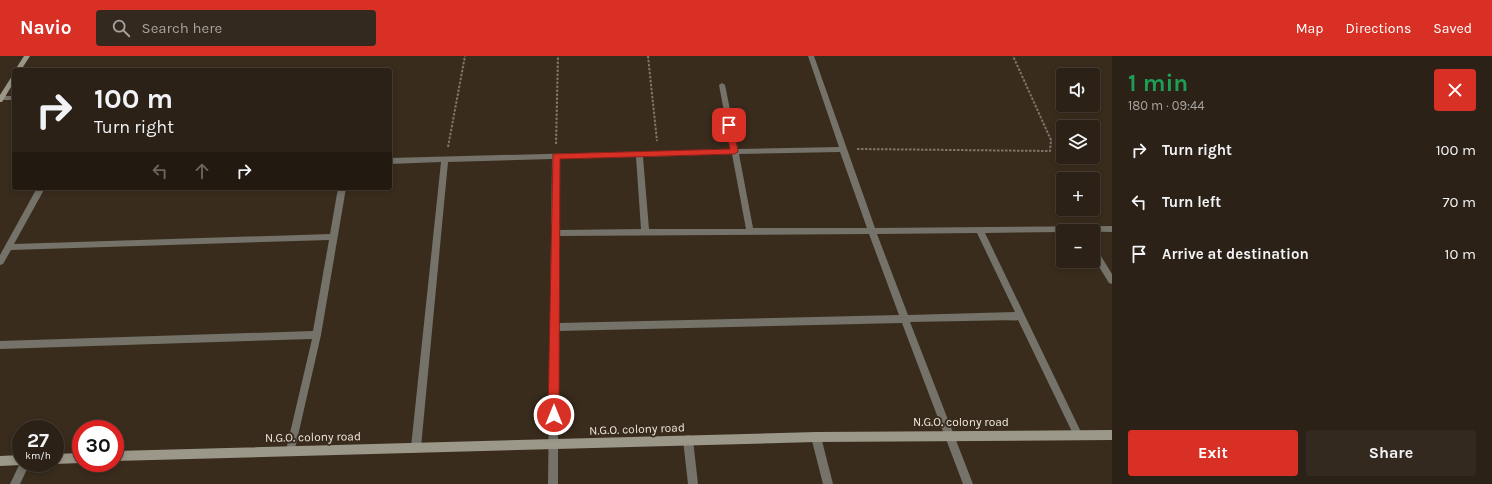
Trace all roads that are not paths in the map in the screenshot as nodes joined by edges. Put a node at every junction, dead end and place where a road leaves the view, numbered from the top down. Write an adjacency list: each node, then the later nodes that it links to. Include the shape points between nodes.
1 (27, 56): 3 (main road)
2 (811, 56): 8 (street)
3 (19, 68)
4 (12, 80): 7 (main road)
5 (722, 85): 9 (street)
6 (12, 98): 7 (street)
7 (0, 99)
8 (842, 149): 9 (street); 18 (street)
9 (734, 152): 10 (street); 21 (street)
10 (639, 154): 11 (street); 23 (street)
11 (556, 156): 12 (street); 22 (street)
12 (445, 159): 13 (street); 40 (street)
13 (392, 161)
14 (40, 190): 25 (street)
15 (342, 190): 24 (street)
16 (1100, 229): 17 (street)
17 (1112, 229)
18 (872, 230): 20 (street); 21 (street); 30 (street)
19 (1056, 230): 20 (street)
20 (980, 231): 29 (street)
21 (750, 232): 23 (street)
22 (555, 233): 23 (street); 31 (street)
23 (645, 233)
24 (332, 238): 25 (street); 32 (street)
25 (8, 247): 27 (street)
26 (1100, 261): 28 (street)
27 (0, 262)
28 (1112, 281)
29 (1021, 316): 30 (street); 36 (street)
30 (906, 319): 31 (street); 35 (street)
31 (554, 327): 39 (street)
32 (317, 335): 33 (street); 41 (street)
33 (0, 346)
34 (1112, 434): 36 (main road, N.G.O. colony road)
35 (949, 435): 36 (main road, N.G.O. colony road); 37 (main road, N.G.O. colony road); 50 (street)
36 (1078, 435)
37 (816, 437): 38 (main road, N.G.O. colony road); 49 (street)
38 (688, 440): 39 (main road, N.G.O. colony road); 48 (street)
39 (554, 444): 40 (main road, N.G.O. colony road); 47 (street)
40 (416, 447): 41 (main road, N.G.O. colony road)
41 (292, 450): 42 (main road, N.G.O. colony road)
42 (124, 456)
43 (12, 460): 44 (main road)
44 (0, 461)
45 (21, 472): 46 (street)
46 (15, 484)
47 (553, 484)
48 (692, 484)
49 (828, 484)
50 (968, 484)

